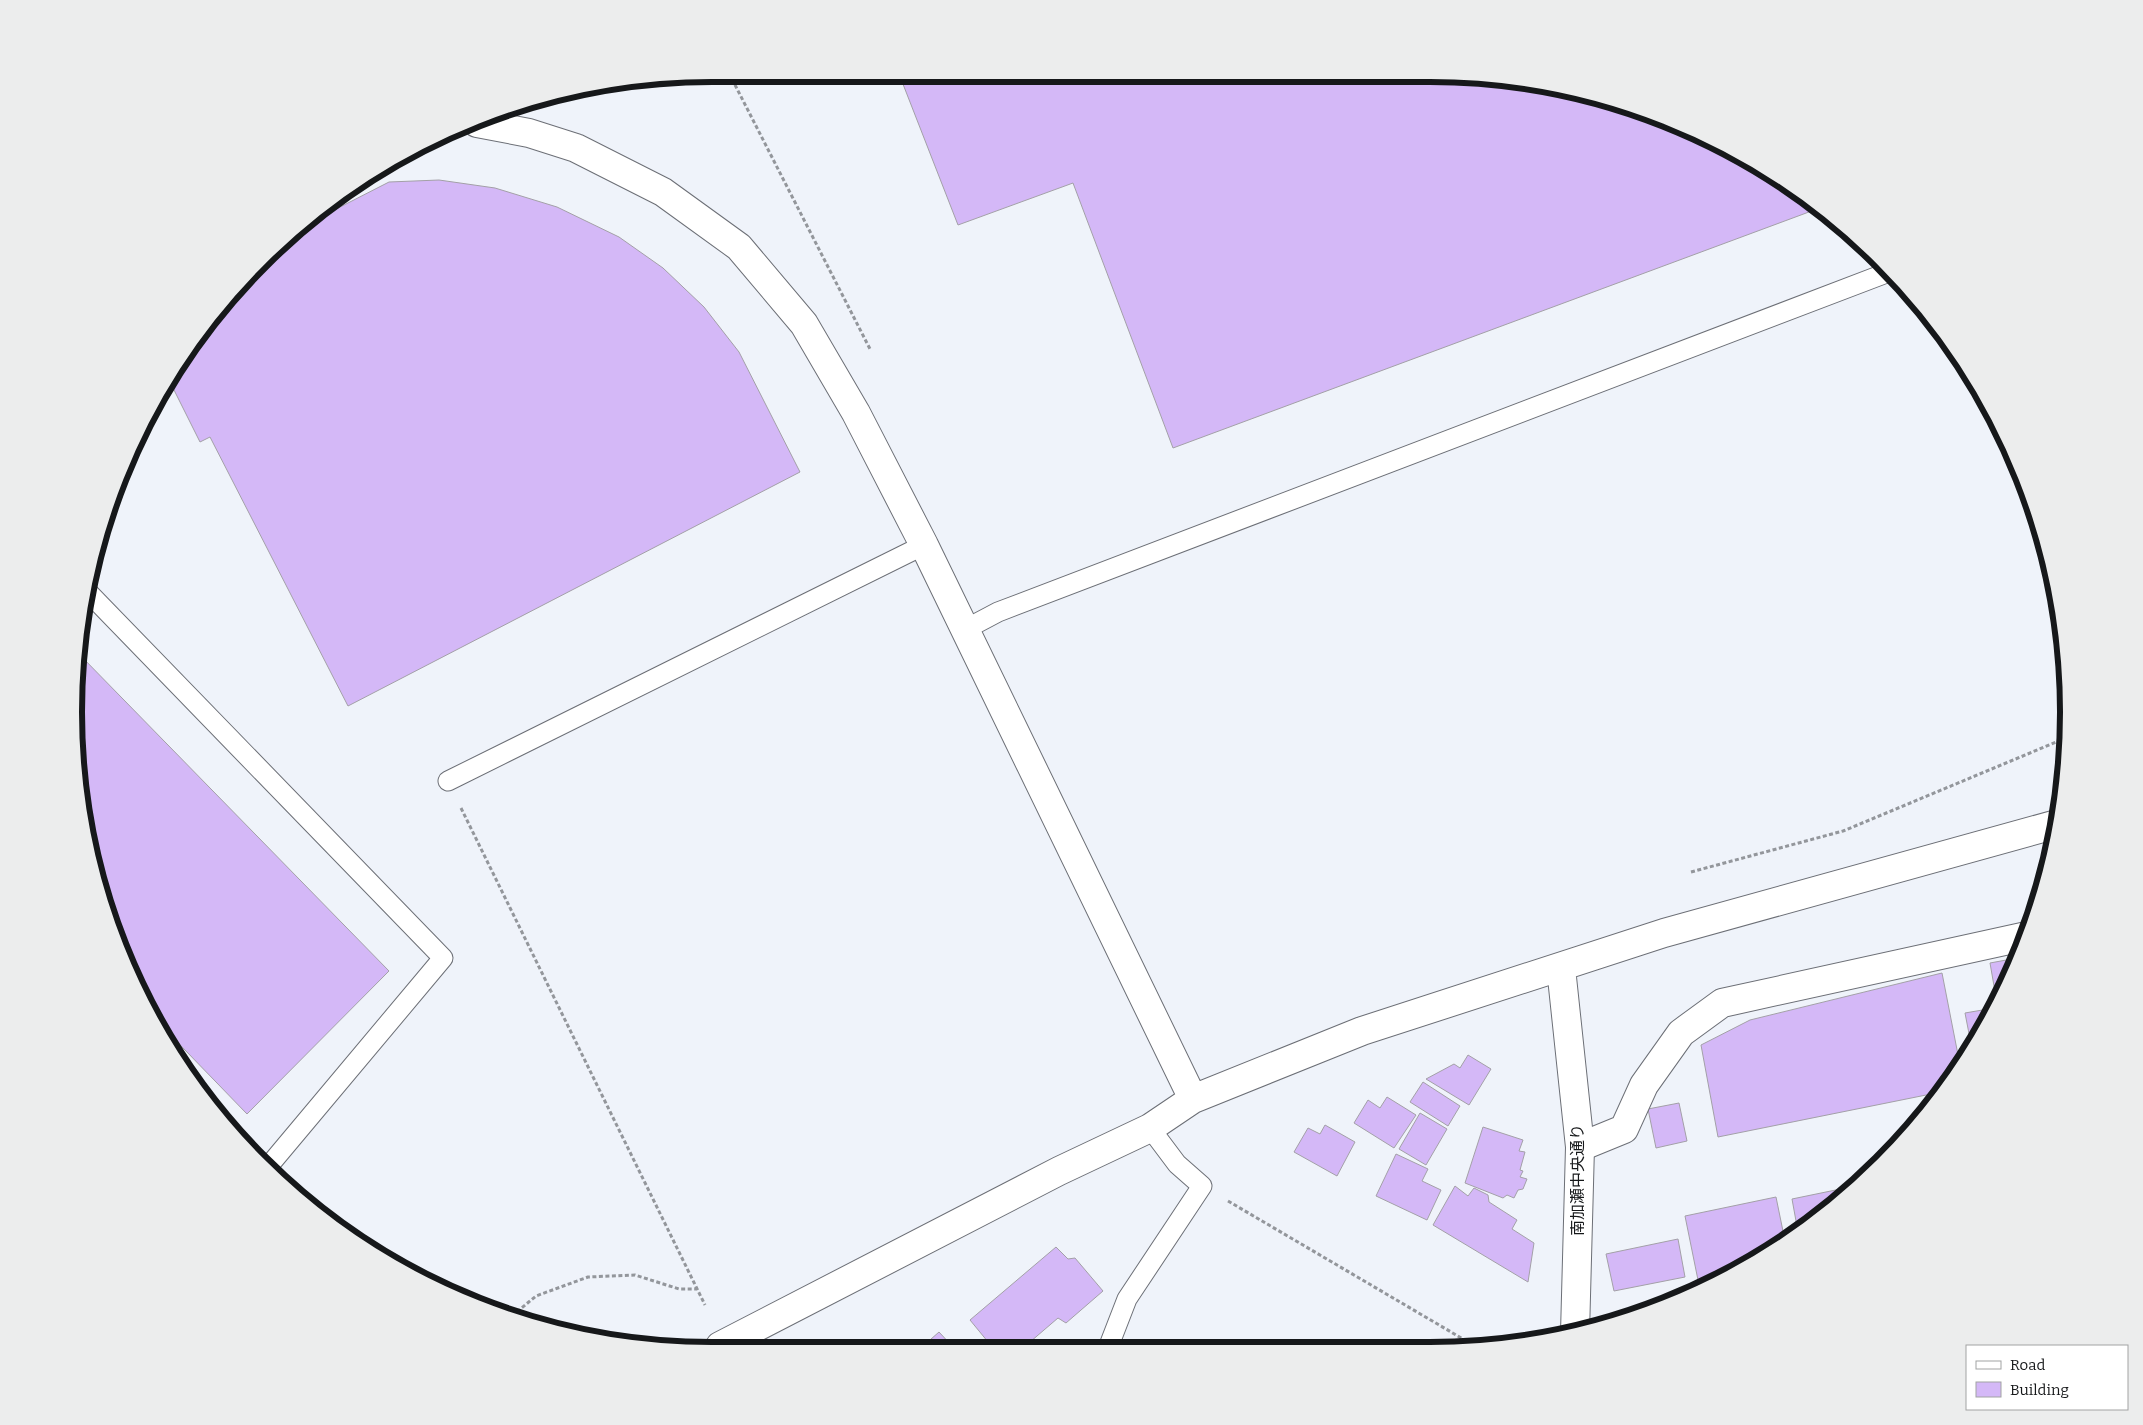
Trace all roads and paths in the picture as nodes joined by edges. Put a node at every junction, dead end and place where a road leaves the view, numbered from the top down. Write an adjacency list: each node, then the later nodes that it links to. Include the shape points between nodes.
1 (734, 82): 4 (path)
2 (487, 124): 5 (street, via 576,148 664,192 739,247 804,324 826,359)
3 (1883, 274): 7 (lane, via 998,612)
4 (870, 349)
5 (924, 545): 7 (street); 9 (lane)
6 (94, 598): 17 (lane, via 443,958)
7 (964, 630): 14 (street)
8 (2059, 741): 11 (path, via 1843,831)
9 (448, 781): 19 (path)
10 (2050, 826): 13 (street, via 1664,933)
11 (1691, 872)
12 (2019, 938): 16 (street, via 1722,1003 1681,1033 1644,1085 1624,1128)
13 (1561, 968): 14 (street, via 1362,1031); 16 (street, 南加瀬中央通り)
14 (1192, 1099): 15 (street)
15 (1150, 1128): 18 (lane, via 1177,1164); 24 (street, via 1059,1171)
16 (1580, 1147): 22 (street, 南加瀬中央通り)
17 (272, 1162)
18 (1202, 1186): 23 (path); 25 (lane, via 1127,1299)
19 (696, 1289): 20 (path); 21 (path, via 679,1288 635,1275 588,1277 536,1296)
20 (705, 1305)
21 (518, 1311)
22 (1575, 1325)
23 (1468, 1341)
24 (728, 1342)
25 (1110, 1342)

